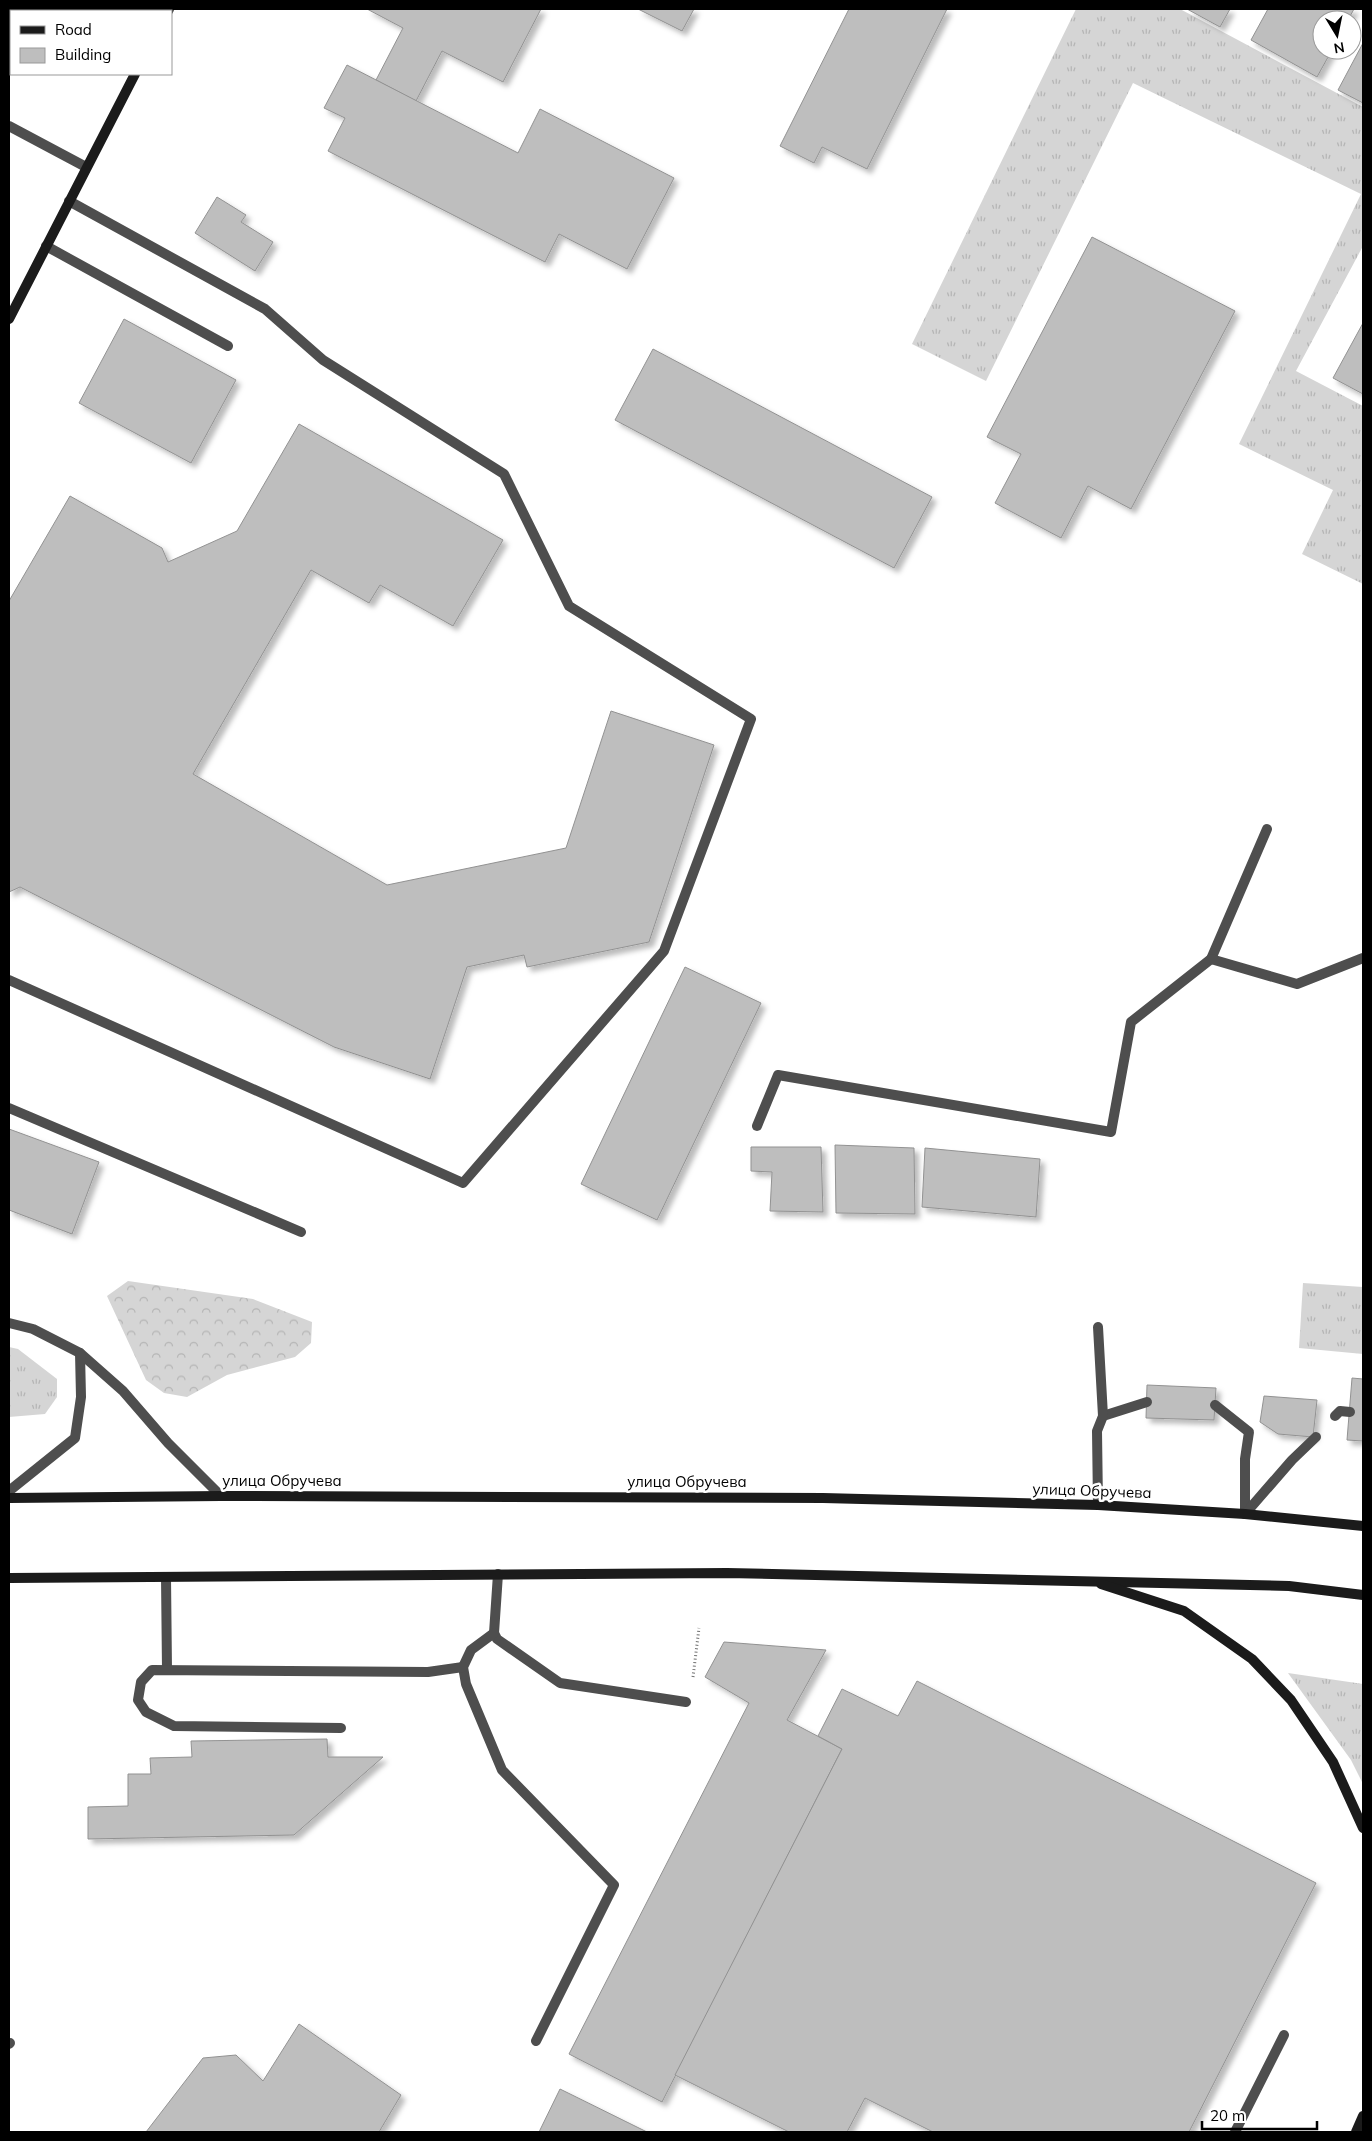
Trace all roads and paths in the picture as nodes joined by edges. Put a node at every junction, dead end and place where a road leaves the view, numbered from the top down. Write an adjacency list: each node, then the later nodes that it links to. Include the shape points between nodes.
1 (134, 75): 3 (main road)
2 (9, 126): 3 (lane)
3 (86, 167): 4 (main road)
4 (69, 201): 5 (main road); 11 (lane, via 266,309 323,360 504,474 569,606 751,719 664,951 463,1183)
5 (46, 246): 6 (main road); 7 (lane)
6 (9, 319)
7 (228, 346)
8 (1267, 830): 9 (lane)
9 (1211, 958): 10 (lane, via 1296,984); 13 (lane, via 1131,1022 1111,1132 778,1075)
10 (1363, 958)
11 (9, 980)
12 (9, 1108): 14 (lane)
13 (757, 1126)
14 (301, 1232)
15 (9, 1323): 17 (lane, via 33,1329)
16 (1098, 1327): 21 (lane)
17 (80, 1353): 24 (lane, via 81,1397 74,1438); 25 (lane, via 123,1391 168,1443)
18 (1147, 1402): 21 (lane)
19 (1215, 1404): 28 (lane, via 1250,1432 1245,1459)
20 (1350, 1412): 22 (lane, via 1340,1411)
21 (1103, 1416): 27 (lane, via 1097,1430)
22 (1335, 1416)
23 (1316, 1437): 28 (lane)
24 (9, 1491)
25 (221, 1496): 26 (main road, улица Обручева); 27 (main road, улица Обручева, via 823,1498)
26 (9, 1498)
27 (1098, 1505): 28 (main road, улица Обручева)
28 (1245, 1514): 29 (main road, улица Обручева)
29 (1363, 1526)
30 (498, 1574): 31 (main road); 33 (main road, via 727,1574); 36 (lane)
31 (166, 1577): 32 (main road); 38 (lane)
32 (9, 1578)
33 (1091, 1581): 34 (main road, via 1289,1586); 42 (main road, via 1184,1611 1252,1659 1290,1700 1333,1762)
34 (1363, 1595)
35 (699, 1628): 39 (path)
36 (494, 1633): 37 (lane, via 471,1650); 40 (lane, via 497,1639 560,1683)
37 (463, 1667): 38 (lane, via 428,1672); 44 (lane, via 466,1684 502,1770 614,1885)
38 (167, 1670): 41 (lane, via 152,1670 141,1682 138,1700 146,1712 174,1726)
39 (695, 1670)
40 (686, 1702)
41 (341, 1728)
42 (1363, 1828)
43 (1284, 2035): 46 (lane)
44 (536, 2041)
45 (1363, 2116): 47 (main road)
46 (1235, 2132)
47 (1356, 2132)

